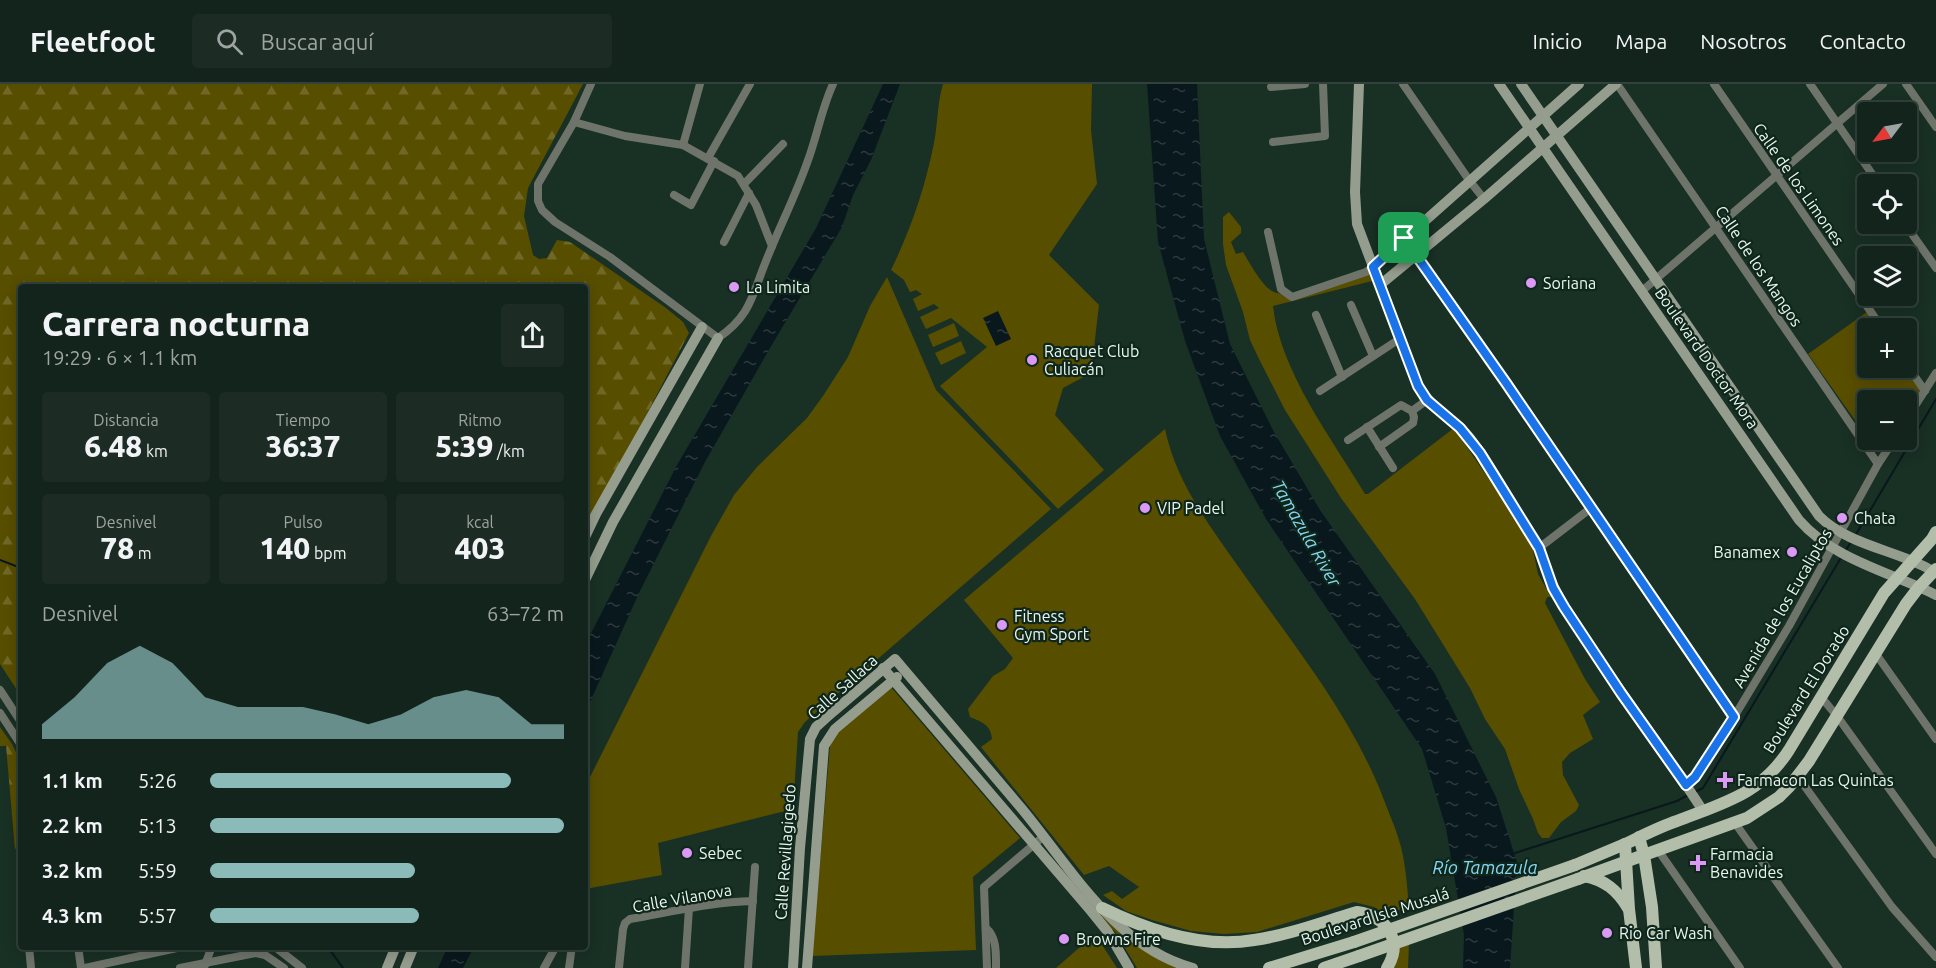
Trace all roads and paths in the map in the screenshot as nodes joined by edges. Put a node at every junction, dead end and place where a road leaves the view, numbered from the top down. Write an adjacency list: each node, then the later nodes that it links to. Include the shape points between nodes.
1 (591, 84): 19 (street)
2 (700, 84): 26 (street)
3 (750, 84): 28 (street)
4 (833, 84): 41 (street, via 808,160)
5 (1305, 84): 17 (street)
6 (1323, 84): 24 (street, via 1325,136)
7 (1359, 84): 43 (street, via 1356,217)
8 (1403, 84): 31 (street)
9 (1499, 84): 22 (street, Boulevard Doctor Mora)
10 (1521, 84): 18 (street, Boulevard Doctor Mora)
11 (1579, 84): 18 (street)
12 (1616, 84): 23 (street); 36 (street, Calle de los Mangos)
13 (1714, 84): 30 (street, Calle de los Limones)
14 (1810, 84): 20 (street)
15 (1883, 84): 20 (street)
16 (1906, 84): 21 (street)
17 (1271, 87)
18 (1543, 116): 22 (street); 23 (street, Boulevard Doctor Mora)
19 (574, 122): 26 (street); 51 (street, via 538,184 542,210)
20 (1837, 124): 29 (street); 30 (street)
21 (1936, 126)
22 (1529, 128): 27 (street, Boulevard Doctor Mora); 31 (street)
23 (1556, 135): 27 (street); 45 (street, Boulevard Doctor Mora)
24 (1273, 142)
25 (783, 144): 32 (street)
26 (683, 145): 28 (street)
27 (1542, 148): 35 (street); 47 (street, Boulevard Doctor Mora)
28 (711, 160): 32 (street); 34 (street, via 691,205)
29 (1872, 174)
30 (1777, 175): 36 (street); 50 (street, Calle de los Limones)
31 (1469, 180): 35 (street); 39 (street)
32 (744, 184): 33 (street)
33 (749, 193): 40 (street); 41 (street)
34 (674, 195)
35 (1484, 199): 42 (street)
36 (1716, 228): 45 (street); 67 (street, Calle de los Mangos)
37 (1268, 232): 43 (street, via 1281,289 1292,297)
38 (1912, 234): 44 (street)
39 (1404, 238): 42 (street); 43 (street)
40 (724, 242)
41 (772, 246): 52 (street, via 741,320)
42 (1418, 256): 46 (street); 69 (street)
43 (1373, 267): 46 (street)
44 (1936, 268)
45 (1656, 279): 47 (street); 72 (street, Boulevard Doctor Mora, via 1819,516)
46 (1380, 285): 53 (street)
47 (1642, 291): 74 (street, Boulevard Doctor Mora, via 1799,520)
48 (1351, 305): 54 (street)
49 (1316, 315): 56 (street)
50 (1875, 318)
51 (702, 327): 52 (street); 70 (street)
52 (718, 338): 77 (street, via 613,522)
53 (1401, 338): 54 (street); 60 (street)
54 (1373, 356): 56 (street)
55 (1936, 373): 59 (street)
56 (1342, 377): 58 (street)
57 (1916, 378): 59 (street)
58 (1320, 391)
59 (1925, 391): 61 (street)
60 (1427, 400): 62 (street); 73 (street, via 1470,439)
61 (1917, 403)
62 (1412, 411): 63 (street, via 1401,405); 65 (street, via 1413,423)
63 (1367, 428): 64 (street); 65 (street)
64 (1348, 440)
65 (1379, 447): 68 (street)
66 (1887, 450): 67 (street, Avenida de los Eucaliptos)
67 (1878, 464): 72 (street, Avenida de los Eucaliptos)
68 (1393, 468)
69 (1591, 508): 73 (street); 90 (street)
70 (588, 531)
71 (1936, 532): 75 (main road, Boulevard El Dorado)
72 (1843, 533): 74 (street, Avenida de los Eucaliptos); 75 (street, Boulevard Doctor Mora)
73 (1539, 548): 96 (street, via 1564,607)
74 (1834, 550): 78 (street, Boulevard Doctor Mora); 90 (street, Avenida de los Eucaliptos)
75 (1911, 562): 76 (street, Boulevard Doctor Mora); 78 (main road, Boulevard El Dorado)
76 (1935, 571): 79 (main road)
77 (588, 574)
78 (1897, 577): 79 (street, Boulevard Doctor Mora); 86 (main road, Boulevard El Dorado)
79 (1919, 587): 80 (street, Boulevard Doctor Mora); 81 (main road)
80 (1936, 595)
81 (1876, 654): 88 (main road); 92 (street)
82 (883, 668): 83 (street, Calle Sallaca, via 895,659); 84 (street); 91 (street, Calle Sallaca, via 816,727)
83 (905, 671): 84 (street, Calle Sallaca); 99 (street)
84 (893, 680): 94 (street, Calle Sallaca, via 835,729); 102 (street)
85 (0, 690): 89 (street)
86 (1821, 697): 88 (street); 97 (main road, Boulevard El Dorado, via 1781,763 1765,780 1739,797)
87 (0, 713): 93 (street)
88 (1837, 716): 95 (main road); 104 (street)
89 (18, 717)
90 (1734, 717): 96 (street, Avenida de los Eucaliptos)
91 (810, 739): 94 (street); 138 (street, Calle Revillagigedo)
92 (1936, 739)
93 (18, 740)
94 (824, 746): 139 (street, Calle Revillagigedo)
95 (1798, 777): 98 (main road, via 1779,797); 124 (street, via 1892,907)
96 (1687, 787): 97 (street)
97 (1700, 807): 100 (main road, Boulevard El Dorado)
98 (1735, 823): 103 (main road); 150 (street)
99 (1044, 836): 102 (street); 111 (street)
100 (1639, 837): 101 (main road, Boulevard El Dorado); 105 (main road)
101 (1625, 843): 106 (main road); 144 (main road, Boulevard Isla Musalá, bridge, via 1575,865)
102 (1034, 844): 113 (street, via 984,887); 142 (street, via 1108,932)
103 (1658, 850): 105 (main road); 149 (street)
104 (1936, 854)
105 (1644, 855): 106 (main road, Boulevard Isla Musalá); 148 (main road)
106 (1627, 861): 108 (main road, Boulevard Isla Musalá); 112 (main road)
107 (755, 867): 109 (street, Calle Vilanova)
108 (1581, 878): 112 (main road, via 1607,884); 145 (main road, Boulevard Isla Musalá, bridge)
109 (753, 901): 110 (street, Calle Vilanova); 137 (street, Calle Vilanova)
110 (689, 908): 135 (street, Calle Vilanova, via 624,923); 136 (street)
111 (1102, 908): 143 (street, via 1159,954); 146 (main road, via 1173,935 1216,942 1260,939 1357,912 1369,914 1382,921 1392,939 1392,958)
112 (1629, 909): 147 (main road)
113 (986, 928): 140 (street); 141 (street, via 993,939)
114 (29, 950): 126 (street)
115 (79, 950): 127 (street)
116 (167, 950): 127 (street)
117 (211, 950): 125 (street)
118 (255, 950): 125 (street); 129 (street)
119 (279, 950): 130 (street)
120 (394, 950): 131 (street)
121 (412, 950): 132 (street)
122 (554, 950): 133 (street)
123 (571, 950): 134 (street)
124 (1936, 957)
125 (205, 965): 128 (street)
126 (31, 968)
127 (83, 968)
128 (180, 968)
129 (284, 968)
130 (302, 968)
131 (387, 968)
132 (405, 968)
133 (544, 968)
134 (569, 968)
135 (619, 968)
136 (685, 968)
137 (748, 968)
138 (793, 968)
139 (807, 968)
140 (987, 968)
141 (996, 968)
142 (1129, 968)
143 (1193, 968)
144 (1269, 968)
145 (1324, 968)
146 (1387, 968)
147 (1636, 968)
148 (1656, 968)
149 (1740, 968)
150 (1838, 968)

